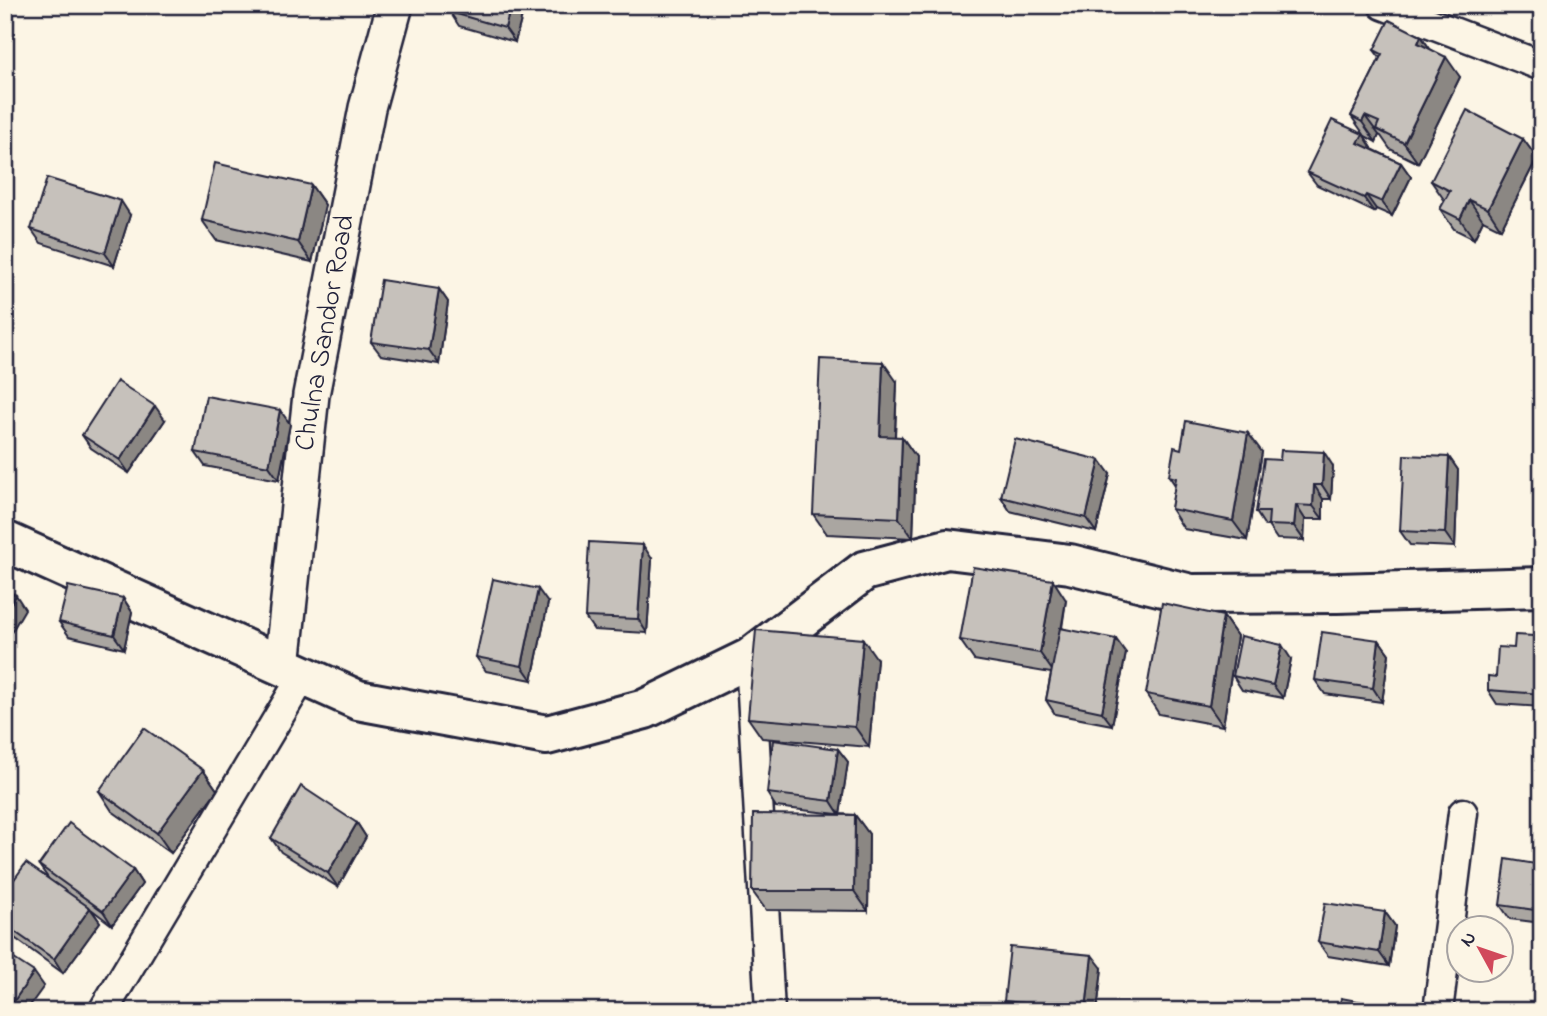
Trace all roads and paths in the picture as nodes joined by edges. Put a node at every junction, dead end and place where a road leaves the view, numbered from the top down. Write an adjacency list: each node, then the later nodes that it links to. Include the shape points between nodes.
1 (396, 5): 7 (street, Chulna Sandor Road, via 367,107 311,395)
2 (1383, 5): 3 (street)
3 (1542, 66)
4 (5, 541): 7 (main road)
5 (1542, 587): 6 (main road, via 1191,594 1070,564 947,549 864,571)
6 (750, 658): 7 (main road, via 645,709 547,735 358,700); 10 (street)
7 (292, 671): 9 (street)
8 (1463, 813): 11 (street)
9 (103, 1011)
10 (770, 1011)
11 (1438, 1011)

